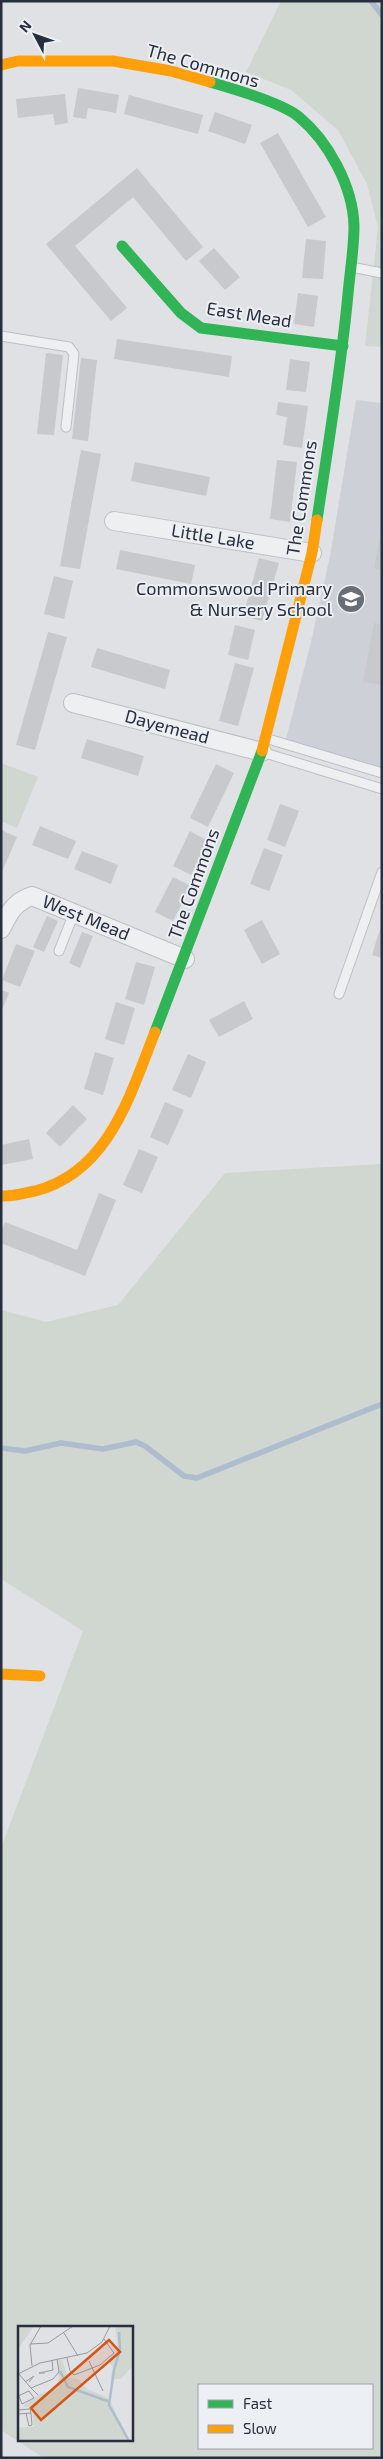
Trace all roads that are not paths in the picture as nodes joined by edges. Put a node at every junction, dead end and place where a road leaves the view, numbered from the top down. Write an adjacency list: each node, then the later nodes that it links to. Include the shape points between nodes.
1 (1, 65): 3 (street, The Commons, via 18,60 113,61 171,71 240,91 296,115 317,134 337,166 348,194 354,225)
2 (122, 246): 6 (street, East Mead, via 181,313 201,328)
3 (351, 267): 4 (lane); 6 (street, The Commons)
4 (382, 273)
5 (1, 336): 7 (lane, via 69,347 74,354)
6 (343, 346): 9 (street, The Commons)
7 (66, 427)
8 (114, 521): 9 (street, Little Lake)
9 (312, 553): 11 (street, The Commons)
10 (73, 703): 11 (street, Dayemead)
11 (264, 745): 12 (lane); 13 (lane); 18 (street, The Commons)
12 (382, 773)
13 (382, 789)
14 (382, 872): 19 (lane)
15 (74, 913): 16 (street, West Mead, via 32,896 12,907); 17 (lane); 18 (street, West Mead)
16 (1, 929)
17 (59, 952)
18 (185, 959): 20 (street, The Commons, via 119,1122 88,1163 54,1186)
19 (339, 994)
20 (1, 1196)
21 (1, 1674): 22 (street)
22 (40, 1676)

